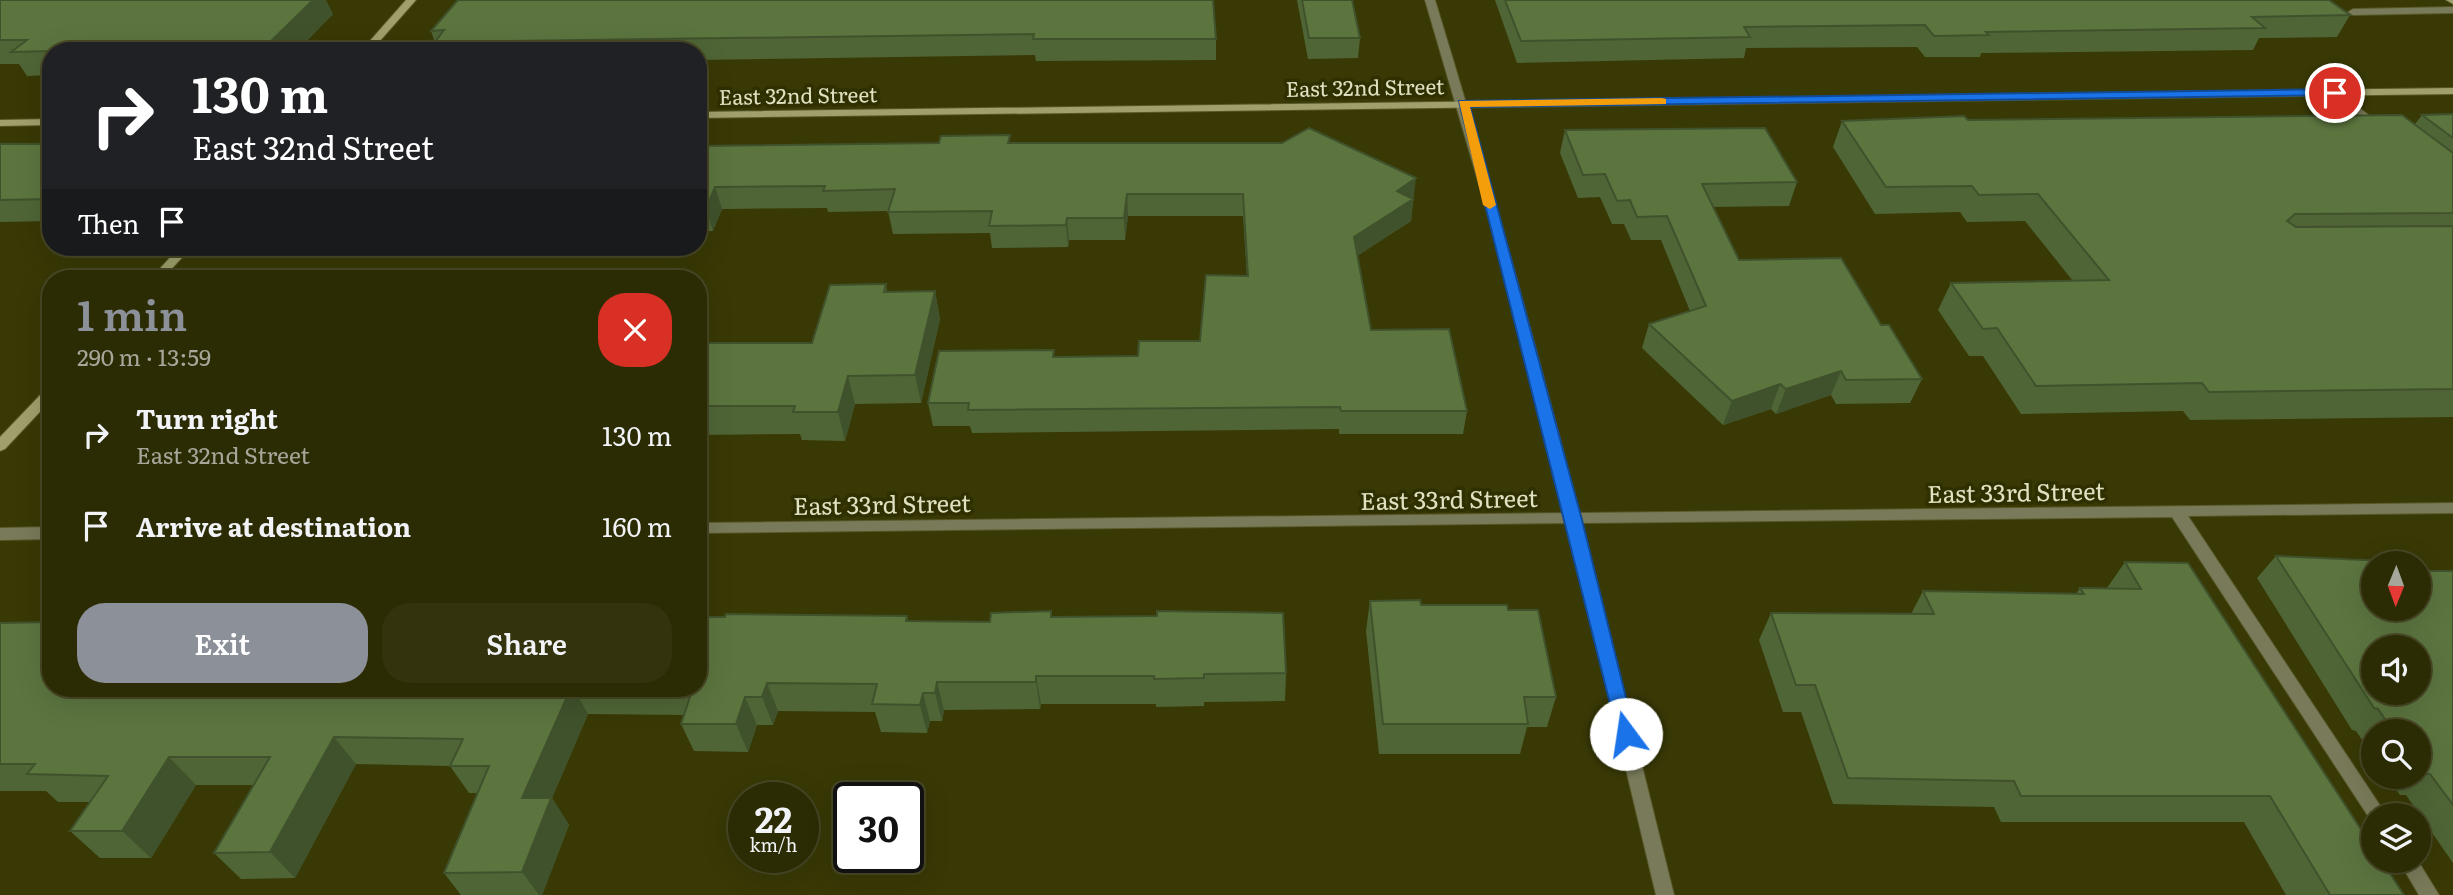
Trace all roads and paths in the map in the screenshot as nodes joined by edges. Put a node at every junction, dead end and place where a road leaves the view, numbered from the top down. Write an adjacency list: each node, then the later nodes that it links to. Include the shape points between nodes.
1 (411, 0): 5 (street)
2 (1430, 0): 8 (street)
3 (2453, 10): 4 (street)
4 (2353, 12)
5 (374, 42)
6 (2453, 91): 7 (street, East 32nd Street)
7 (2335, 93): 8 (street, East 32nd Street); 12 (street)
8 (1463, 104): 9 (street, East 32nd Street); 19 (street)
9 (707, 115)
10 (42, 122): 11 (street)
11 (0, 123)
12 (2389, 136)
13 (178, 256): 14 (street)
14 (164, 270)
15 (42, 402): 16 (street)
16 (0, 446)
17 (2453, 508): 18 (street, East 33rd Street)
18 (2177, 512): 19 (street, East 33rd Street); 23 (street)
19 (1573, 520): 20 (street, East 33rd Street); 25 (street)
20 (707, 527)
21 (42, 533): 22 (street)
22 (0, 534)
23 (2369, 803)
24 (2416, 873): 26 (street)
25 (1665, 895)
26 (2430, 895)

